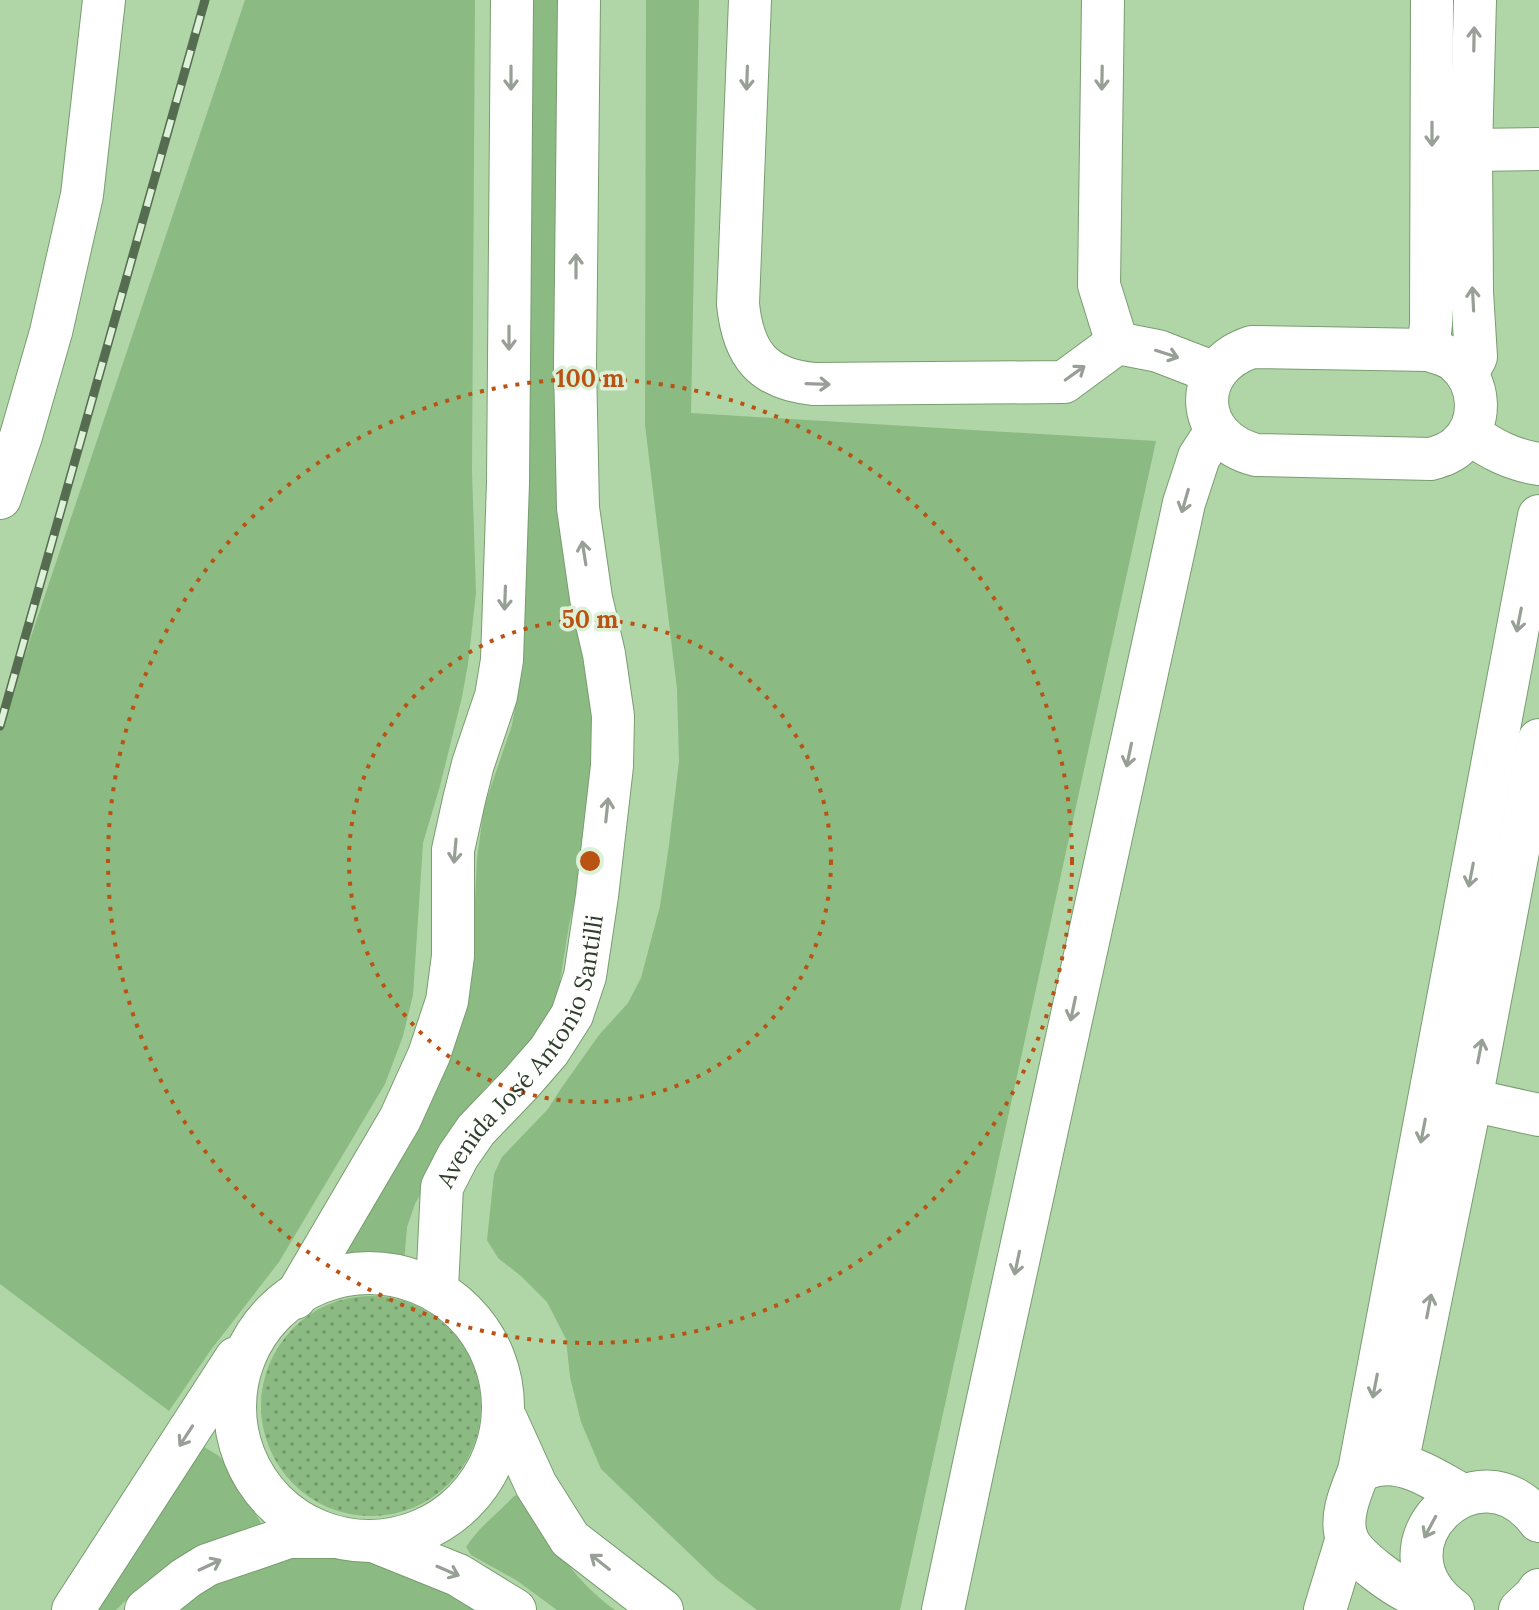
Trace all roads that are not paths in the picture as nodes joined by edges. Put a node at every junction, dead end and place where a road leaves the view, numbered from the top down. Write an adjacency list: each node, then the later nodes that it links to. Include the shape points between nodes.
1 (104, 0): 17 (street, via 82,195 51,332)
2 (512, 0): 23 (street, one-way to 23, via 502,660 453,850 453,956 447,1001 400,1119)
3 (579, 0): 22 (street, Avenida José Antonio Santilli, one-way to 3, via 442,1187 476,1130 540,1061 572,1015 585,976 612,766 613,716 578,508)
4 (750, 0): 10 (street, one-way to 10, via 738,304 750,353 791,382 1064,382)
5 (1103, 0): 10 (street, one-way to 10, via 1099,285)
6 (1432, 0): 11 (street, one-way to 11)
7 (1475, 0): 9 (street, one-way to 7)
8 (1539, 149): 9 (street)
9 (1471, 150): 13 (street, one-way to 9, via 1476,357)
10 (1117, 343): 12 (street, one-way to 12, via 1158,351)
11 (1428, 350): 12 (street, via 1252,347 1225,360); 13 (street, via 1456,362)
12 (1215, 373): 14 (street, via 1207,402)
13 (1467, 374): 15 (street, via 1477,403)
14 (1216, 431): 15 (street, via 1227,443 1256,455 1431,459 1446,454); 37 (street, one-way to 37, via 1199,457 1184,503)
15 (1469, 433): 16 (street, via 1506,456)
16 (1539, 464)
17 (0, 498)
18 (1539, 516): 26 (street, one-way to 26)
19 (1539, 740): 20 (street, one-way to 19)
20 (1471, 1100): 21 (street); 26 (street, one-way to 20)
21 (1539, 1115)
22 (437, 1288): 23 (street, via 386,1274 358,1273 330,1278); 25 (street, via 479,1331 501,1383)
23 (295, 1298): 24 (street)
24 (243, 1347): 30 (street, via 237,1432 259,1483 299,1522); 33 (street, one-way to 33)
25 (506, 1419): 30 (street, via 490,1465 457,1509 408,1536); 36 (street, one-way to 25, via 570,1539 536,1485)
26 (1378, 1468): 27 (street, via 1419,1471); 29 (street, via 1349,1496)
27 (1462, 1495): 28 (street, via 1504,1494); 32 (street, one-way to 32, via 1430,1522 1423,1542 1428,1583)
28 (1539, 1519)
29 (1347, 1538): 32 (street, via 1355,1551 1400,1587); 38 (street)
30 (356, 1539): 34 (street, one-way to 30, via 207,1565 289,1537); 35 (street, one-way to 35, via 458,1575)
31 (1539, 1590): 39 (street)
32 (1444, 1607)
33 (73, 1610)
34 (146, 1610)
35 (515, 1610)
36 (662, 1610)
37 (943, 1610)
38 (1325, 1610)
39 (1520, 1610)

